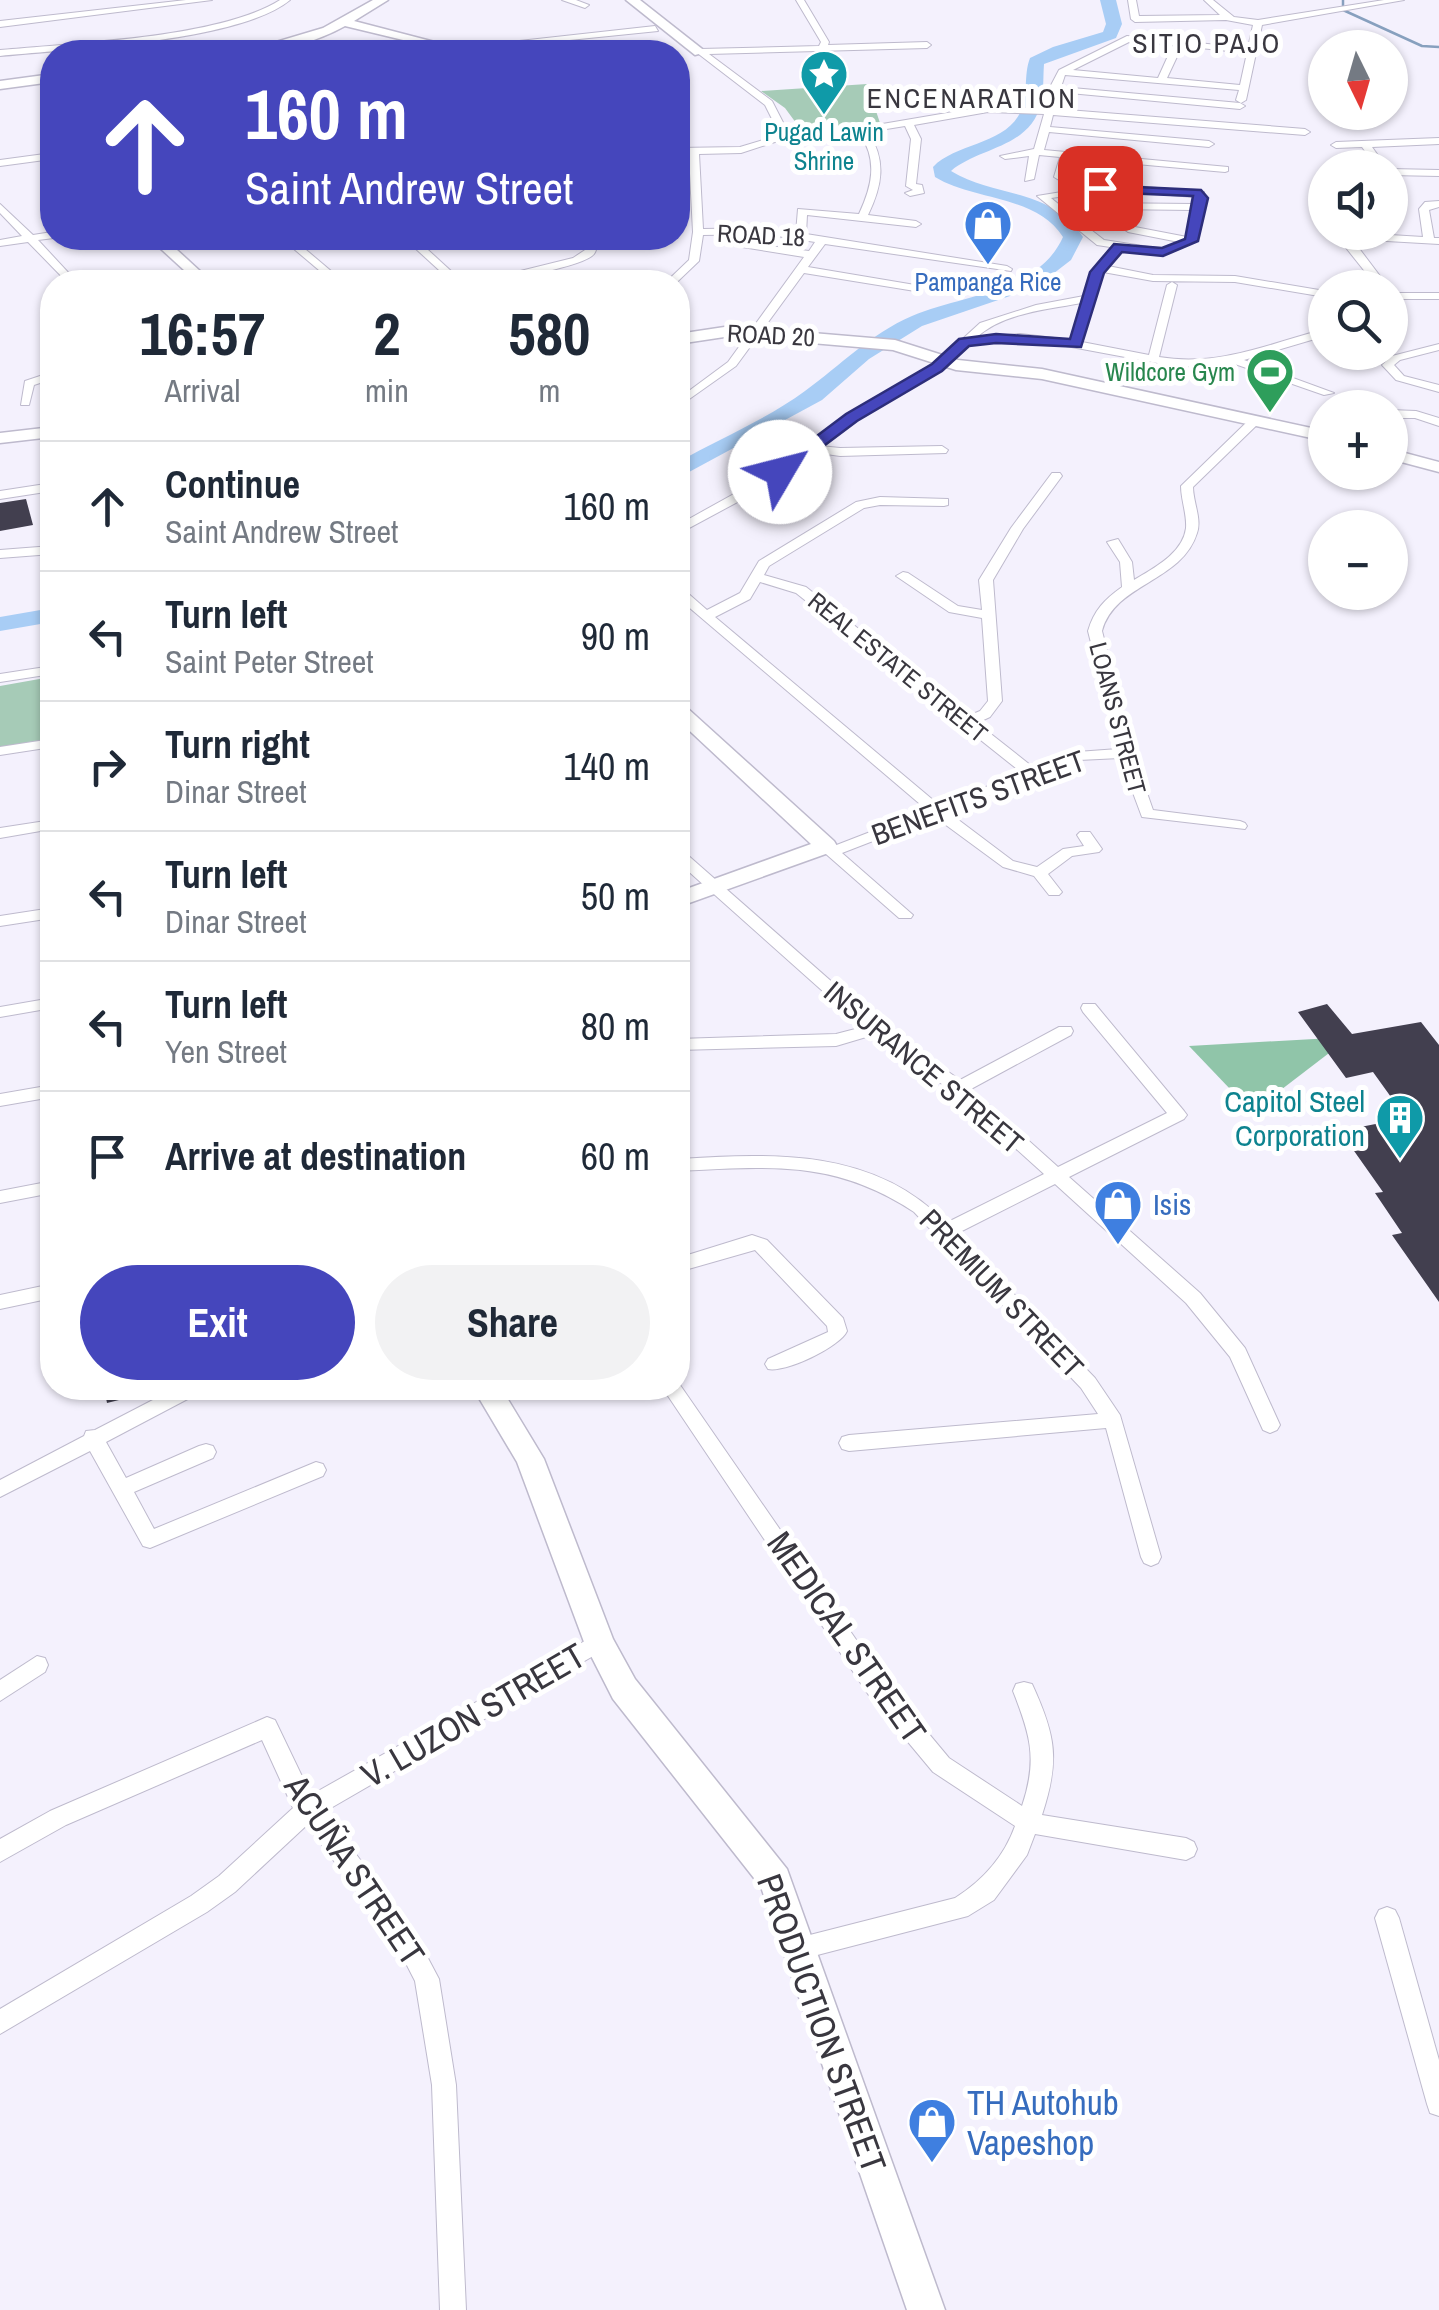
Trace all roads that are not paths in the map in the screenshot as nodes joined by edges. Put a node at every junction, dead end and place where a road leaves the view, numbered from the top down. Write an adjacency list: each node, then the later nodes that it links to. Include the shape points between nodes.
1 (208, 0): 15 (street)
2 (286, 0): 18 (street, via 222,25)
3 (566, 0): 10 (street)
4 (632, 0): 23 (street)
5 (800, 0): 27 (street)
6 (1143, 0): 11 (street)
7 (1400, 0): 14 (street)
8 (389, 2): 13 (street); 16 (street)
9 (1212, 4): 11 (street); 12 (street)
10 (584, 5)
11 (1133, 7): 12 (street)
12 (1226, 17): 14 (street)
13 (347, 23): 16 (street); 19 (street)
14 (1258, 23): 29 (street)
15 (0, 24)
16 (362, 26): 20 (street); 21 (street)
17 (655, 29): 22 (street)
18 (103, 40)
19 (299, 40)
20 (319, 40)
21 (422, 40)
22 (555, 40)
23 (684, 40)
24 (690, 44): 30 (street)
25 (1178, 45): 29 (street); 33 (street, via 1130,38); 34 (street)
26 (928, 46): 27 (street)
27 (823, 47): 30 (street)
28 (40, 48): 31 (street)
29 (1253, 51): 36 (street)
30 (700, 52): 32 (street); 47 (street, via 771,106)
31 (0, 53)
32 (690, 53)
33 (1062, 72): 34 (street); 38 (street)
34 (1160, 81): 36 (street)
35 (40, 84): 37 (street)
36 (1244, 88): 39 (street)
37 (0, 89)
38 (1054, 89): 39 (street); 40 (street)
39 (1240, 106): 43 (street)
40 (1047, 110): 41 (street, via 976,109); 42 (street); 44 (street)
41 (907, 121): 45 (street); 68 (street, via 916,140 911,186 919,193)
42 (1174, 121): 43 (street); 56 (street)
43 (1235, 126): 46 (street)
44 (1046, 129): 51 (street); 56 (street)
45 (862, 130): 47 (street); 75 (street, via 874,149 879,180)
46 (1305, 132)
47 (786, 137): 55 (street, via 739,150)
48 (1439, 142): 49 (street)
49 (1366, 144): 50 (street); 53 (street)
50 (1336, 145)
51 (1039, 148): 56 (street); 57 (street); 58 (street); 65 (street)
52 (1209, 150): 56 (street)
53 (1370, 150)
54 (690, 151): 55 (street)
55 (694, 151): 67 (street)
56 (1166, 152): 57 (street); 61 (street)
57 (1066, 155): 63 (street, via 1059,176)
58 (1005, 156)
59 (40, 157): 60 (street)
60 (0, 162)
61 (1225, 169)
62 (1408, 172): 64 (street)
63 (1103, 173)
64 (1439, 173)
65 (1030, 179)
66 (690, 188): 67 (street)
67 (695, 188): 77 (street)
68 (910, 193)
69 (1439, 204): 84 (street, via 1424,208)
70 (1098, 206): 71 (street); 74 (street); 78 (street, via 1132,230)
71 (1160, 206): 73 (street); 78 (street)
72 (0, 207): 83 (street)
73 (1200, 207): 74 (street, via 1197,192 1111,187 1042,195); 85 (street)
74 (1059, 210): 88 (street, via 1102,243)
75 (862, 218): 76 (street); 79 (street, via 802,211)
76 (916, 224)
77 (694, 230): 79 (street, ROAD 18); 102 (street, via 694,261)
78 (1155, 234): 85 (street)
79 (801, 236): 81 (street, ROAD 18)
80 (40, 237): 83 (street)
81 (823, 238): 93 (street); 96 (street, ROAD 18)
82 (1408, 238): 84 (street)
83 (27, 239): 87 (street); 97 (street)
84 (1434, 240)
85 (1192, 241): 88 (street, via 1163,252)
86 (736, 242): 93 (street)
87 (0, 243)
88 (1119, 247): 94 (street)
89 (169, 250): 98 (street)
90 (300, 250): 99 (street)
91 (422, 250): 100 (street)
92 (591, 250): 101 (street)
93 (812, 255): 95 (street)
94 (1101, 268): 105 (street); 107 (street)
95 (801, 269): 104 (street); 110 (street)
96 (1007, 269)
97 (59, 270)
98 (192, 270)
99 (325, 270)
100 (445, 270)
101 (533, 270)
102 (684, 270)
103 (1172, 285): 118 (street)
104 (914, 288)
105 (1308, 291)
106 (1439, 296): 108 (street)
107 (1088, 299): 109 (street); 115 (street)
108 (1408, 299)
109 (982, 326): 113 (street); 114 (street)
110 (756, 332): 111 (street, ROAD 20); 119 (street, ROAD 20, via 895,345); 123 (street, via 714,380)
111 (690, 337)
112 (1308, 337): 117 (street)
113 (996, 338): 114 (street); 115 (street)
114 (964, 342): 119 (street)
115 (1076, 344): 118 (street)
116 (1438, 348): 121 (street, via 1388,365 1400,378)
117 (1232, 358): 118 (street, via 1196,364); 122 (street)
118 (1152, 360)
119 (945, 362): 126 (street, ROAD 20, via 1042,374); 132 (street)
120 (40, 378): 124 (street, via 29,382)
121 (1439, 389)
122 (1320, 390)
123 (690, 396)
124 (25, 403)
125 (1408, 415): 127 (street)
126 (1255, 421): 128 (street, ROAD 20); 145 (street, LOANS STREET, via 1186,486 1191,532 1172,562)
127 (1439, 422)
128 (1308, 432)
129 (40, 433): 130 (street)
130 (0, 438)
131 (941, 447): 132 (street)
132 (812, 448): 139 (street)
133 (1408, 458): 134 (street)
134 (1436, 463)
135 (1056, 476): 148 (street, via 986,580)
136 (40, 489): 137 (street)
137 (0, 496)
138 (944, 502): 144 (street, via 860,505 764,564)
139 (690, 523)
140 (1113, 542): 145 (street, via 1126,562)
141 (40, 551): 142 (street)
142 (0, 554)
143 (903, 576): 148 (street, via 954,609)
144 (756, 577): 147 (street, via 736,604); 152 (street, REAL ESTATE STREET, via 801,590)
145 (1129, 589): 155 (street, LOANS STREET, via 1102,609 1094,630)
146 (690, 602): 147 (street)
147 (706, 616): 157 (street)
148 (989, 616): 152 (street, via 995,701)
149 (40, 672): 150 (street)
150 (0, 678)
151 (690, 721): 162 (street)
152 (966, 722): 156 (street, REAL ESTATE STREET)
153 (40, 746): 154 (street)
154 (0, 752)
155 (1126, 753): 156 (street, BENEFITS STREET, via 1082,754); 158 (street, LOANS STREET, via 1147,814)
156 (1031, 773): 157 (street, BENEFITS STREET)
157 (936, 810): 162 (street, BENEFITS STREET); 164 (street, via 1008,864)
158 (1240, 826)
159 (40, 827): 160 (street)
160 (0, 833)
161 (1085, 834): 164 (street, via 1094,850 1068,852)
162 (829, 849): 165 (street, BENEFITS STREET); 169 (street)
163 (690, 866): 165 (street, INSURANCE STREET)
164 (1040, 873): 166 (street)
165 (712, 888): 167 (street, BENEFITS STREET); 174 (street, INSURANCE STREET)
166 (1054, 892)
167 (690, 896)
168 (40, 915): 170 (street)
169 (905, 915)
170 (0, 921)
171 (40, 1005): 173 (street)
172 (1089, 1008): 181 (street, via 1178,1114)
173 (0, 1012)
174 (876, 1029): 176 (street, via 836,1040); 177 (street, INSURANCE STREET)
175 (1065, 1031): 177 (street)
176 (690, 1044)
177 (959, 1088): 181 (street, INSURANCE STREET)
178 (40, 1092): 179 (street)
179 (0, 1100)
180 (690, 1164): 184 (street, PREMIUM STREET, via 783,1160 845,1170 902,1193)
181 (1054, 1176): 184 (street); 193 (street, INSURANCE STREET, via 1223,1332)
182 (40, 1189): 183 (street)
183 (0, 1196)
184 (946, 1231): 192 (street, PREMIUM STREET, via 1088,1383)
185 (690, 1261): 188 (street, via 752,1242 836,1323 835,1337)
186 (40, 1294): 187 (street)
187 (0, 1302)
188 (775, 1364)
189 (168, 1400): 194 (street)
190 (495, 1400): 201 (street, PRODUCTION STREET, via 530,1460)
191 (681, 1400): 206 (street, MEDICAL STREET, via 917,1740 941,1764)
192 (1113, 1420): 195 (street); 200 (street, PREMIUM STREET)
193 (1270, 1425)
194 (94, 1437): 198 (street); 199 (street)
195 (849, 1443)
196 (206, 1452): 198 (street)
197 (316, 1470): 198 (street, via 150,1540)
198 (124, 1488)
199 (0, 1489)
200 (1151, 1557)
201 (599, 1642): 205 (street, V. LUZON STREET); 210 (street, PRODUCTION STREET, via 647,1720 766,1865)
202 (37, 1665): 204 (street)
203 (1024, 1691): 206 (street, via 1044,1760)
204 (0, 1692)
205 (308, 1810): 208 (street, ACUÑA STREET, via 267,1726 58,1818); 211 (street, V. LUZON STREET, via 200,1904); 213 (street, ACUÑA STREET, via 404,1936 428,1979 444,2085)
206 (1030, 1823): 207 (street, MEDICAL STREET); 210 (street, via 986,1892 960,1908)
207 (1186, 1849)
208 (0, 1851)
209 (1388, 1918): 212 (street)
210 (798, 1949): 214 (street, PRODUCTION STREET)
211 (0, 2022)
212 (1439, 2104)
213 (453, 2310)
214 (926, 2310)

